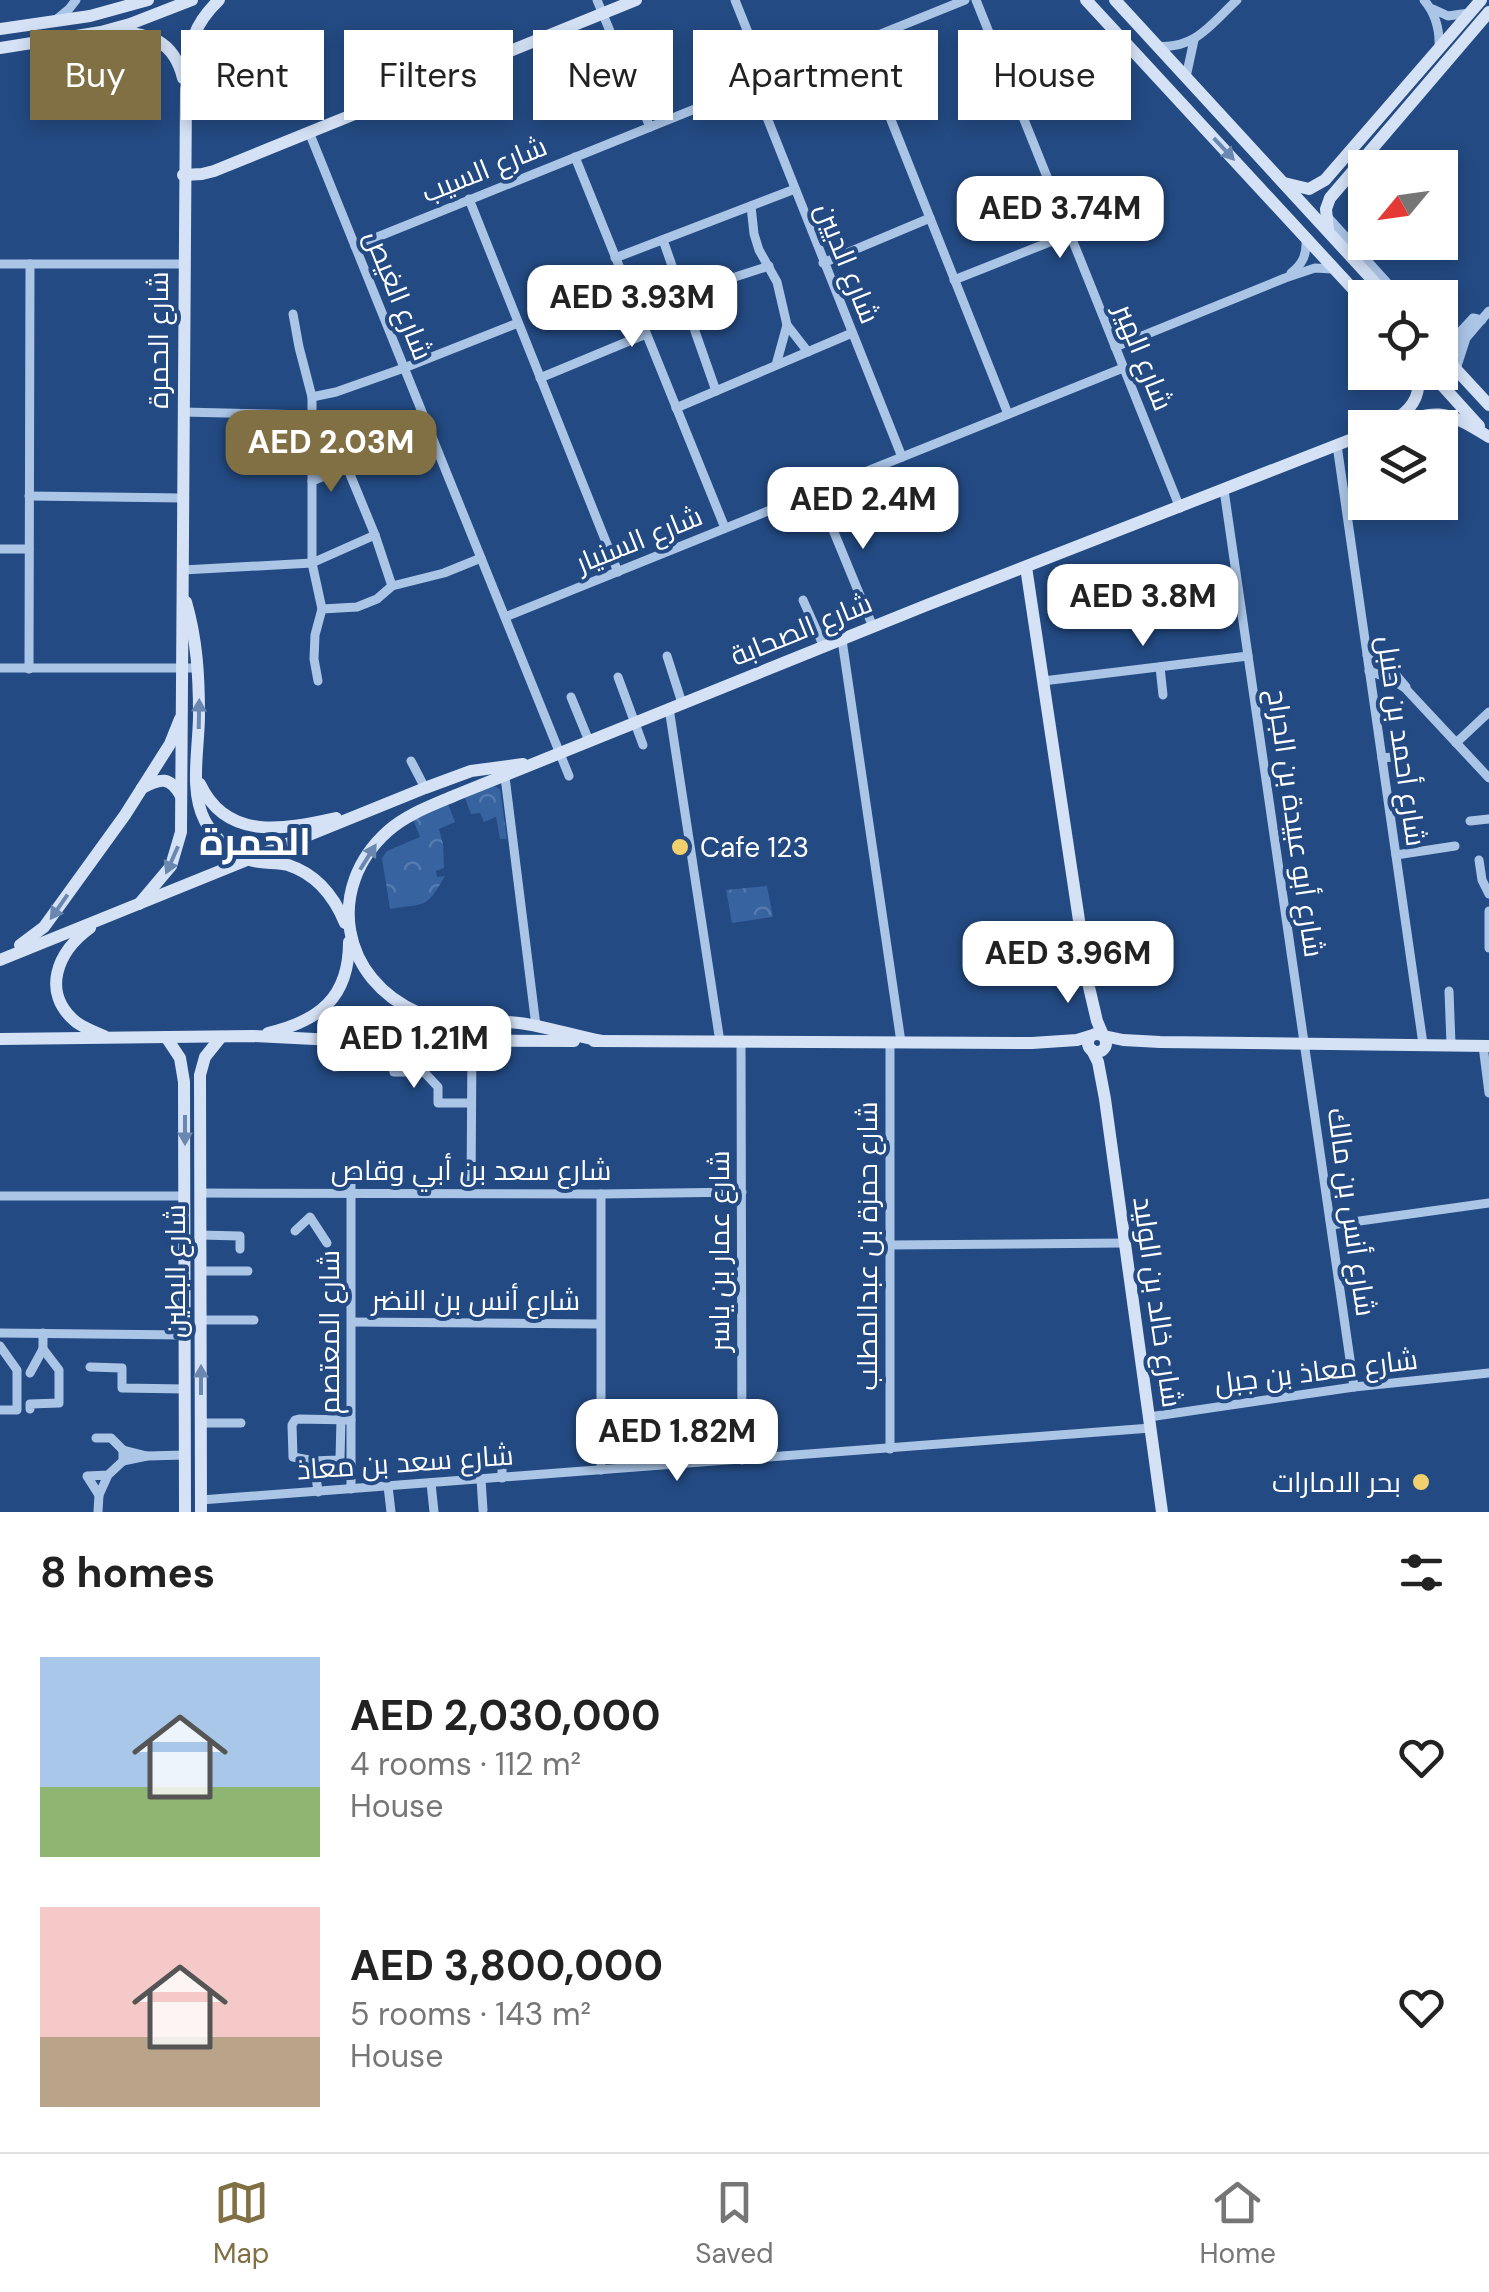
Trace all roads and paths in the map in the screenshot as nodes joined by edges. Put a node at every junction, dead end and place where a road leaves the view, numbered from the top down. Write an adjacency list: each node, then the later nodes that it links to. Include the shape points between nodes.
1 (76, 0): 19 (street)
2 (114, 0): 15 (street)
3 (148, 0): 15 (street)
4 (192, 0): 21 (street)
5 (219, 0): 22 (street, شارع الحمرة)
6 (636, 0): 16 (street)
7 (735, 0): 23 (street)
8 (964, 0): 24 (street, شارع السيب)
9 (976, 0): 49 (street, شارع الهير)
10 (1086, 0): 50 (street, one-way to 50)
11 (1115, 0): 28 (street)
12 (1238, 0): 25 (street)
13 (1482, 0): 18 (street); 31 (street, via 1456,38)
14 (1427, 4): 18 (street, via 1448,16); 30 (street)
15 (128, 6): 19 (street)
16 (600, 7): 38 (street); 39 (street)
17 (1489, 12): 31 (street)
18 (1469, 14): 30 (street)
19 (50, 24): 20 (street)
20 (0, 29)
21 (108, 30)
22 (197, 30)
23 (747, 30)
24 (890, 30)
25 (1194, 40): 28 (street); 33 (street)
26 (30, 43): 29 (street)
27 (161, 43): 32 (street, شارع الحمرة)
28 (1157, 46): 33 (street)
29 (0, 48)
30 (1440, 48): 42 (street, via 1325,180 1309,189)
31 (1457, 49): 46 (street, via 1330,198)
32 (181, 72)
33 (1186, 77): 42 (street)
34 (693, 110): 38 (street, شارع السيب)
35 (185, 120): 41 (street, شارع الحمرة)
36 (768, 120): 43 (street, شارع الديين)
37 (891, 120): 47 (street)
38 (650, 127): 40 (street, شارع السيب)
39 (309, 132): 41 (street, via 208,173); 52 (street, شارع الغيص)
40 (575, 157): 44 (street, شارع السيب); 53 (street)
41 (184, 175): 57 (street, شارع الحمرة)
42 (1282, 182): 48 (street)
43 (795, 189): 45 (street); 54 (street, شارع الديين)
44 (469, 200): 52 (street, شارع السيب); 69 (street)
45 (751, 206): 51 (street); 58 (street, via 754,234)
46 (1326, 215): 48 (street); 63 (street)
47 (930, 218): 54 (street); 61 (street)
48 (1328, 231): 62 (street)
49 (1070, 234): 61 (street); 76 (street, شارع الهير)
50 (1306, 238): 59 (street); 60 (street, via 1303,260)
51 (663, 240): 53 (street); 65 (street)
52 (355, 246): 80 (street, شارع الغيص)
53 (616, 258): 66 (street)
54 (823, 262): 71 (street, شارع الديين)
55 (0, 264): 56 (street)
56 (30, 264): 57 (street); 101 (street)
57 (184, 264): 89 (street, شارع الحمرة)
58 (769, 266): 65 (street); 70 (street)
59 (1335, 270): 60 (street, via 1315,268); 64 (street)
60 (1285, 278): 76 (street)
61 (954, 280): 90 (street)
62 (1373, 280)
63 (1384, 280)
64 (1348, 284)
65 (682, 296): 66 (street); 84 (street)
66 (636, 309): 73 (street)
67 (293, 314): 86 (street)
68 (1485, 315): 72 (street); 74 (street)
69 (518, 322): 80 (street); 83 (street)
70 (787, 324): 77 (street); 79 (street)
71 (852, 333): 77 (street); 96 (street, شارع الديين)
72 (1458, 333)
73 (646, 334): 83 (street); 88 (street)
74 (1466, 338): 75 (street); 78 (street)
75 (1458, 343)
76 (1115, 346): 81 (street, شارع الهير)
77 (808, 352): 79 (street)
78 (1458, 363)
79 (776, 365): 84 (street)
80 (404, 368): 86 (street); 108 (street, شارع الغيص)
81 (1123, 368): 90 (street, شارع السنيار); 103 (street, شارع الهير)
82 (1458, 371): 87 (street)
83 (540, 378): 112 (street)
84 (716, 390): 88 (street)
85 (1446, 390): 93 (street)
86 (312, 397): 91 (street)
87 (1489, 405)
88 (676, 408): 104 (street)
89 (183, 412): 91 (street); 102 (street, شارع الحمرة)
90 (1008, 414): 96 (street, شارع السنيار)
91 (312, 416): 97 (street); 98 (street)
92 (1458, 419): 93 (street)
93 (1489, 437)
94 (1348, 441): 95 (street, شارع الصحابة)
95 (1337, 445): 99 (street, شارع الصحابة); 121 (street, شارع أحمد بن حنبل)
96 (902, 457): 100 (street, شارع السنيار)
97 (347, 467): 98 (street); 105 (street)
98 (312, 481): 109 (street)
99 (1224, 490): 103 (street, شارع الصحابة); 123 (street, شارع أبو عبيدة بن الجراح)
100 (817, 491): 104 (street, شارع السنيار); 118 (street)
101 (29, 496): 102 (street); 107 (street)
102 (183, 498): 111 (street, شارع الحمرة)
103 (1180, 508): 110 (street, شارع الصحابة)
104 (725, 528): 112 (street, شارع السنيار)
105 (375, 535): 109 (street); 113 (street)
106 (0, 549): 107 (street)
107 (29, 549): 128 (street)
108 (481, 558): 113 (street); 117 (street, شارع الغيص)
109 (312, 563): 111 (street); 116 (street)
110 (1026, 568): 118 (street, شارع الصحابة); 133 (street, شارع خالد بن الوليد)
111 (183, 570): 114 (street, شارع الحمرة)
112 (618, 572): 117 (street, شارع السنيار)
113 (392, 586): 116 (street, via 356,607)
114 (182, 590): 126 (street, شارع الحمرة); 127 (street, شارع الحمرة)
115 (803, 600): 120 (street)
116 (322, 609): 132 (street, via 314,634)
117 (506, 617): 145 (street, شارع الغيص)
118 (873, 627): 119 (street, شارع الصحابة)
119 (842, 640): 120 (street, شارع الصحابة); 189 (street, شارع حمزة بن عبدالمطلب)
120 (824, 647): 138 (street, شارع الصحابة)
121 (1367, 655): 129 (street, شارع أحمد بن حنبل); 135 (street, via 1395,672)
122 (667, 656): 138 (street)
123 (1248, 656): 124 (street); 191 (street, شارع أبو عبيدة بن الجراح)
124 (1160, 667): 133 (street); 136 (street)
125 (0, 668): 128 (street)
126 (182, 668): 127 (street); 128 (street); 139 (street, شارع الحمرة)
127 (198, 668): 150 (street, شارع الحمرة, one-way to 127)
128 (29, 669)
129 (1369, 671): 131 (street); 134 (street, شارع أحمد بن حنبل)
130 (618, 677): 141 (street)
131 (1391, 679): 134 (street); 135 (street)
132 (318, 681)
133 (1043, 681): 190 (street, شارع خالد بن الوليد)
134 (1372, 693): 147 (street, شارع أحمد بن حنبل)
135 (1410, 694): 143 (street)
136 (1163, 695)
137 (571, 697): 142 (street)
138 (676, 706): 141 (street, شارع الصحابة); 187 (street)
139 (184, 707): 155 (street); 156 (street, شارع الحمرة)
140 (1489, 712): 143 (street)
141 (635, 722): 142 (street, شارع الصحابة); 144 (street)
142 (588, 741): 145 (street, شارع الصحابة)
143 (1456, 743): 153 (street)
144 (643, 745)
145 (560, 752): 149 (street, شارع الصحابة); 151 (street, شارع الغيص)
146 (1404, 756): 147 (street)
147 (1382, 758): 161 (street, شارع أحمد بن حنبل)
148 (411, 761): 154 (street)
149 (536, 763): 152 (street, شارع الصحابة); 154 (street, via 470,771)
150 (197, 776): 157 (street, via 225,814 265,829); 162 (street, شارع الحمرة, via 205,820)
151 (570, 776)
152 (505, 777): 170 (street, شارع الصحابة, one-way to 152, via 354,882 388,831); 176 (street)
153 (1489, 778)
154 (425, 788): 157 (street)
155 (140, 789): 156 (street, via 165,778); 174 (street, one-way to 174, via 44,927)
156 (182, 799): 166 (street, شارع الحمرة, one-way to 166, via 177,852)
157 (372, 809): 162 (street)
158 (1489, 819): 159 (street)
159 (1470, 820)
160 (1455, 846): 161 (street)
161 (1396, 855): 167 (street, شارع أحمد بن حنبل)
162 (249, 860): 166 (street); 170 (street, via 289,865 322,885)
163 (1479, 860): 164 (street)
164 (1488, 889)
165 (1416, 902): 167 (street)
166 (139, 904): 169 (street)
167 (1403, 904): 192 (street, شارع أحمد بن حنبل)
168 (1489, 911): 172 (street)
169 (104, 918): 174 (street); 180 (street, via 82,933 56,972 69,1015)
170 (348, 933): 176 (street, via 370,977 401,1004 440,1020); 178 (street, شارع الصحابة, via 349,960 336,995 309,1020)
171 (1475, 940): 172 (street)
172 (1489, 940): 173 (street)
173 (1489, 948)
174 (0, 958)
175 (1449, 991): 193 (street)
176 (536, 1026): 184 (street); 186 (street, via 543,1034)
177 (221, 1036): 178 (street); 179 (street); 199 (street, شارع البطين, via 200,1076)
178 (253, 1036): 182 (street)
179 (166, 1037): 180 (street); 206 (street, شارع البطين, one-way to 206, via 184,1074)
180 (108, 1038): 181 (street)
181 (0, 1039)
182 (335, 1040): 183 (street); 195 (street)
183 (385, 1040): 185 (street); 197 (street, via 394,1072 424,1072 438,1087 438,1103)
184 (602, 1041): 186 (street); 187 (street)
185 (472, 1042): 186 (street); 197 (street)
186 (535, 1042)
187 (720, 1042): 188 (street)
188 (741, 1042): 189 (street); 203 (street, شارع عمار بن ياسر)
189 (896, 1042): 190 (street); 214 (street, شارع حمزة بن عبدالمطلب)
190 (1097, 1043): 191 (street); 213 (street, شارع خالد بن الوليد)
191 (1305, 1043): 192 (street); 209 (street, شارع أنس بن مالك)
192 (1423, 1044): 193 (street)
193 (1451, 1044): 194 (street)
194 (1486, 1046): 196 (street)
195 (335, 1066)
196 (1489, 1093)
197 (471, 1103): 202 (street)
198 (351, 1175): 201 (street, شارع المعتصم)
199 (200, 1192): 200 (street, شارع سعد بن أبي وقاص); 211 (street, شارع البطين)
200 (310, 1192): 201 (street, شارع سعد بن أبي وقاص); 208 (street)
201 (351, 1192): 202 (street, شارع سعد بن أبي وقاص); 220 (street, شارع المعتصم)
202 (471, 1192): 204 (street, شارع سعد بن أبي وقاص)
203 (742, 1192): 204 (street, شارع سعد بن أبي وقاص); 247 (street, شارع عمار بن ياسر)
204 (601, 1194): 222 (street)
205 (0, 1196): 206 (street)
206 (185, 1196): 225 (street, شارع البطين)
207 (1489, 1203): 209 (street)
208 (310, 1216): 210 (street); 212 (street)
209 (1330, 1225): 232 (street, شارع أنس بن مالك)
210 (295, 1231)
211 (200, 1235): 215 (street, via 240,1236); 216 (street, شارع البطين)
212 (330, 1243)
213 (1125, 1244): 214 (street); 238 (street, شارع خالد بن الوليد)
214 (889, 1245): 243 (street, شارع حمزة بن عبدالمطلب)
215 (240, 1250)
216 (200, 1271): 217 (street); 218 (street, شارع البطين)
217 (248, 1271)
218 (200, 1320): 219 (street); 239 (street, شارع البطين, one-way to 218)
219 (254, 1320)
220 (352, 1322): 221 (street, شارع أنس بن النضر); 237 (street, شارع المعتصم)
221 (506, 1323): 222 (street, شارع أنس بن النضر); 226 (street)
222 (600, 1324): 250 (street)
223 (43, 1332): 224 (street); 225 (street); 228 (street)
224 (0, 1333)
225 (185, 1335): 233 (street, شارع البطين)
226 (506, 1338)
227 (0, 1346): 234 (street, via 17,1370 17,1410)
228 (43, 1349): 230 (street); 235 (street, via 59,1370 59,1403 30,1404)
229 (90, 1367): 233 (street, via 122,1368 122,1388)
230 (30, 1373)
231 (1489, 1373): 232 (street, شارع معاذ بن جبل)
232 (1354, 1387): 238 (street, شارع معاذ بن جبل)
233 (185, 1389): 236 (street, شارع البطين)
234 (0, 1410)
235 (30, 1410)
236 (185, 1410): 239 (street); 246 (street, شارع البطين)
237 (346, 1420): 248 (street, via 340,1458); 248 (street, via 295,1420 294,1457); 256 (street, شارع المعتصم)
238 (1150, 1422): 243 (street, شارع سعد بن معاذ); 265 (street, شارع خالد بن الوليد)
239 (201, 1423): 240 (street); 259 (street, شارع البطين)
240 (241, 1423)
241 (96, 1438): 242 (street, via 111,1438)
242 (122, 1450): 245 (street); 249 (street)
243 (890, 1450): 247 (street, شارع سعد بن معاذ)
244 (502, 1455): 252 (street)
245 (147, 1456): 246 (street); 249 (street)
246 (185, 1456): 260 (street, شارع البطين)
247 (742, 1460): 250 (street, شارع سعد بن معاذ)
248 (314, 1461): 257 (street)
249 (123, 1462): 251 (street)
250 (602, 1470): 252 (street, شارع سعد بن معاذ)
251 (108, 1476): 258 (street); 258 (street, via 87,1476)
252 (502, 1478): 253 (street, شارع سعد بن معاذ)
253 (481, 1479): 254 (street, شارع سعد بن معاذ); 261 (street)
254 (431, 1483): 255 (street, شارع سعد بن معاذ); 264 (street)
255 (388, 1486): 256 (street, شارع سعد بن معاذ); 263 (street)
256 (351, 1489): 257 (street, شارع سعد بن معاذ)
257 (318, 1492): 259 (street, شارع سعد بن معاذ)
258 (99, 1496): 262 (street)
259 (201, 1506)
260 (183, 1510)
261 (484, 1510)
262 (98, 1512)
263 (391, 1512)
264 (434, 1512)
265 (1162, 1512)

